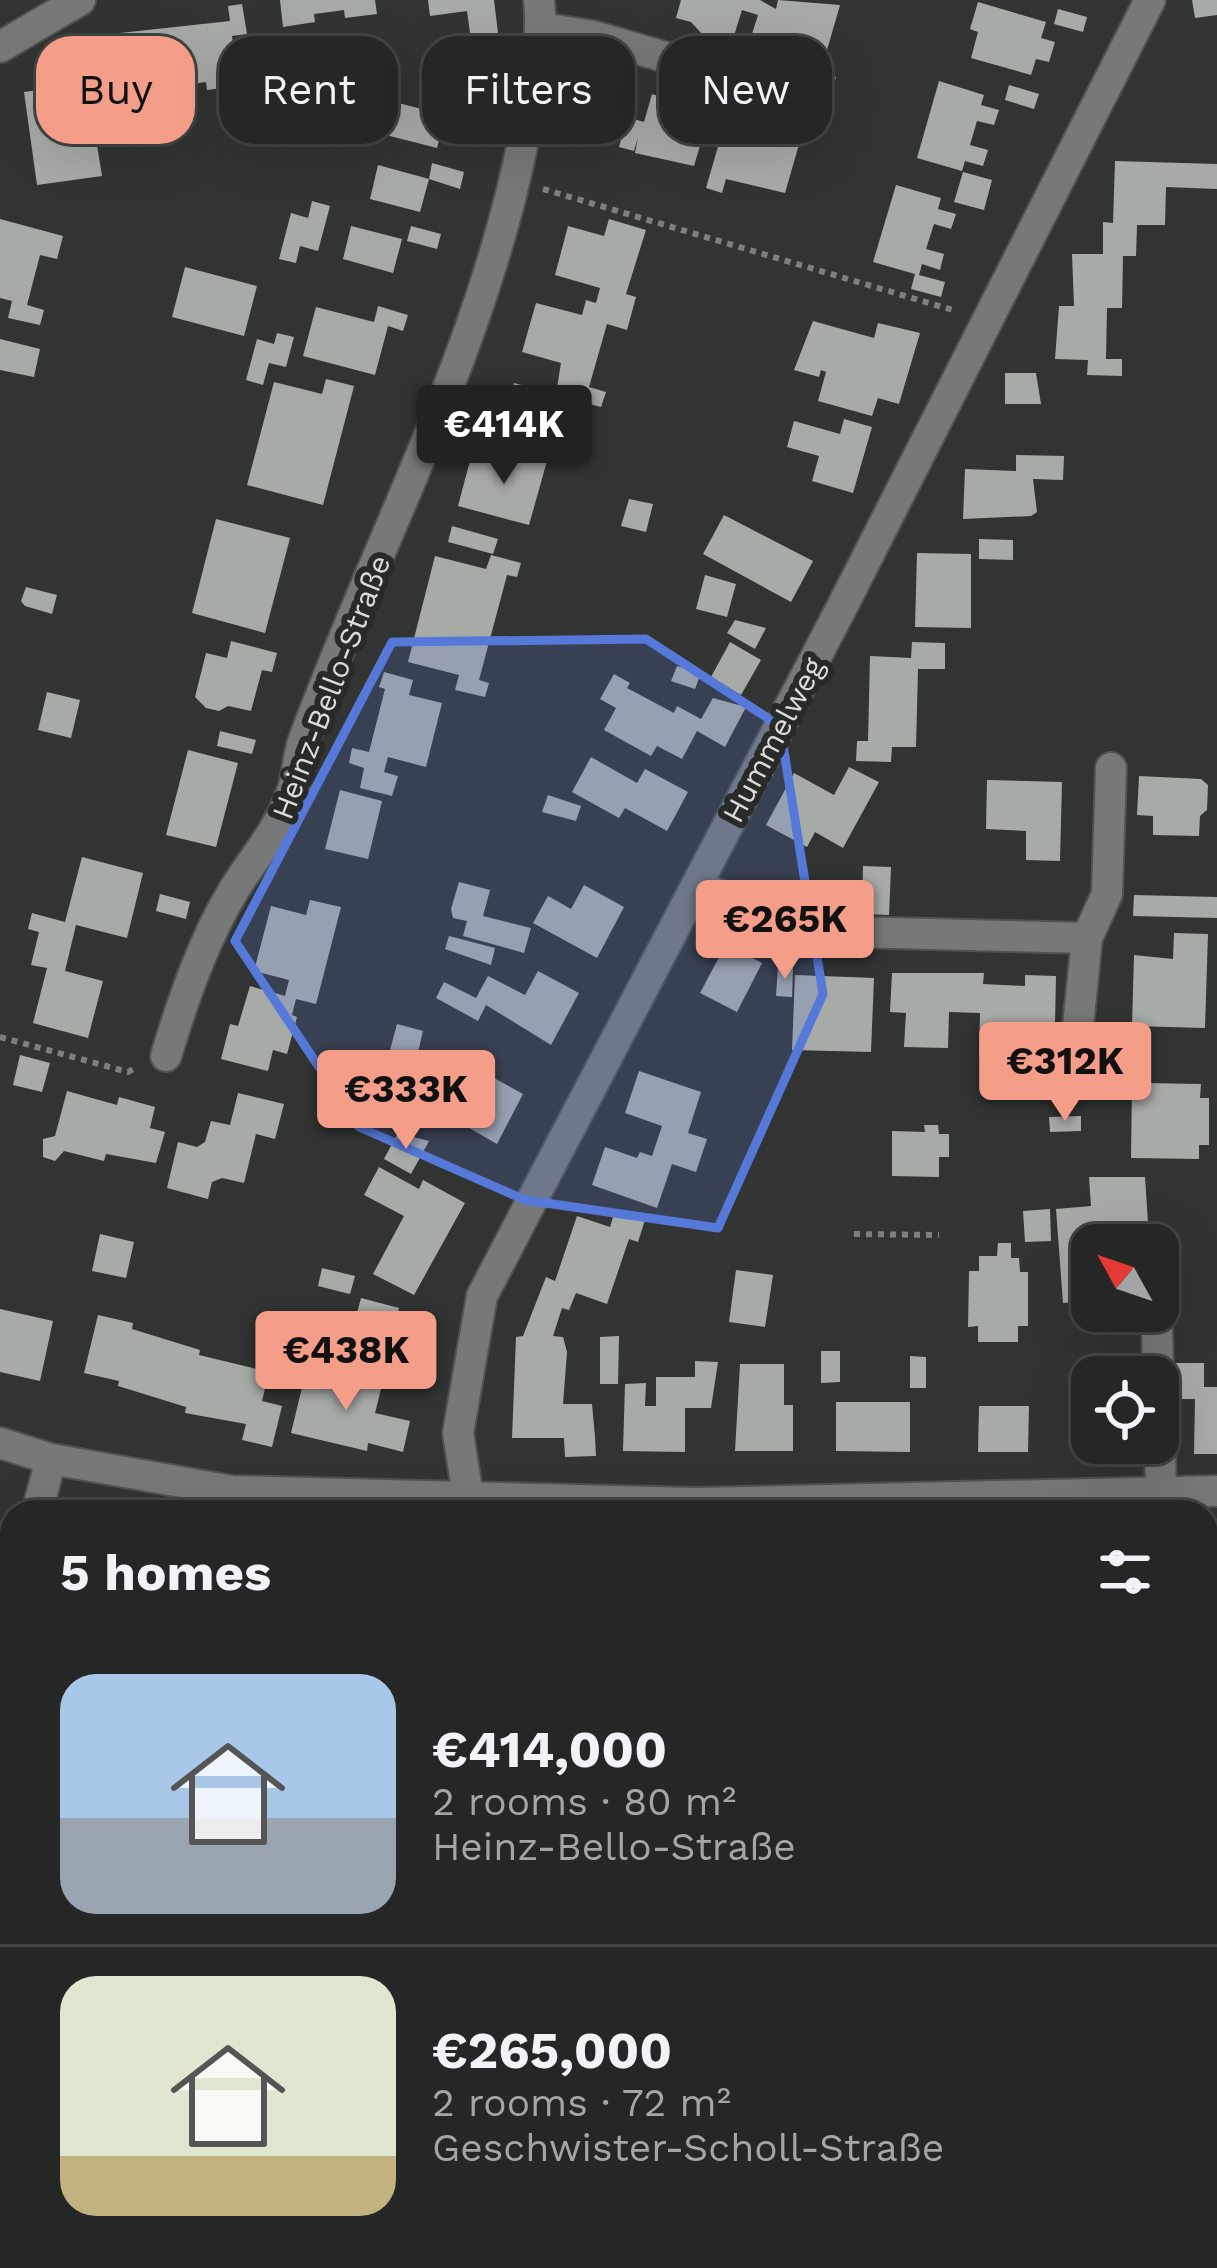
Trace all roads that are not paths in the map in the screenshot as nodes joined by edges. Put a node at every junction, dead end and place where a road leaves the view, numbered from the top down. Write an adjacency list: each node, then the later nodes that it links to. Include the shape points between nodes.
1 (80, 0): 4 (street)
2 (1150, 0): 7 (street, Hummelweg)
3 (540, 14): 5 (street, Heinz-Bello-Straße); 9 (street, Heinz-Bello-Straße, via 517,181 388,543 301,747 293,792 265,850 235,888)
4 (0, 47)
5 (659, 55)
6 (1111, 768): 8 (street, via 1107,894)
7 (697, 885): 8 (street, via 814,932); 16 (street, Hummelweg, via 482,1296 458,1433)
8 (1087, 938): 10 (street)
9 (166, 1056)
10 (1074, 1065)
11 (1157, 1332): 15 (street)
12 (0, 1443): 13 (street)
13 (51, 1459): 17 (street); 18 (street)
14 (1217, 1491): 15 (street)
15 (1161, 1493): 21 (street)
16 (468, 1496): 19 (street); 20 (street)
17 (40, 1500)
18 (336, 1500)
19 (412, 1500)
20 (598, 1500)
21 (836, 1500)

